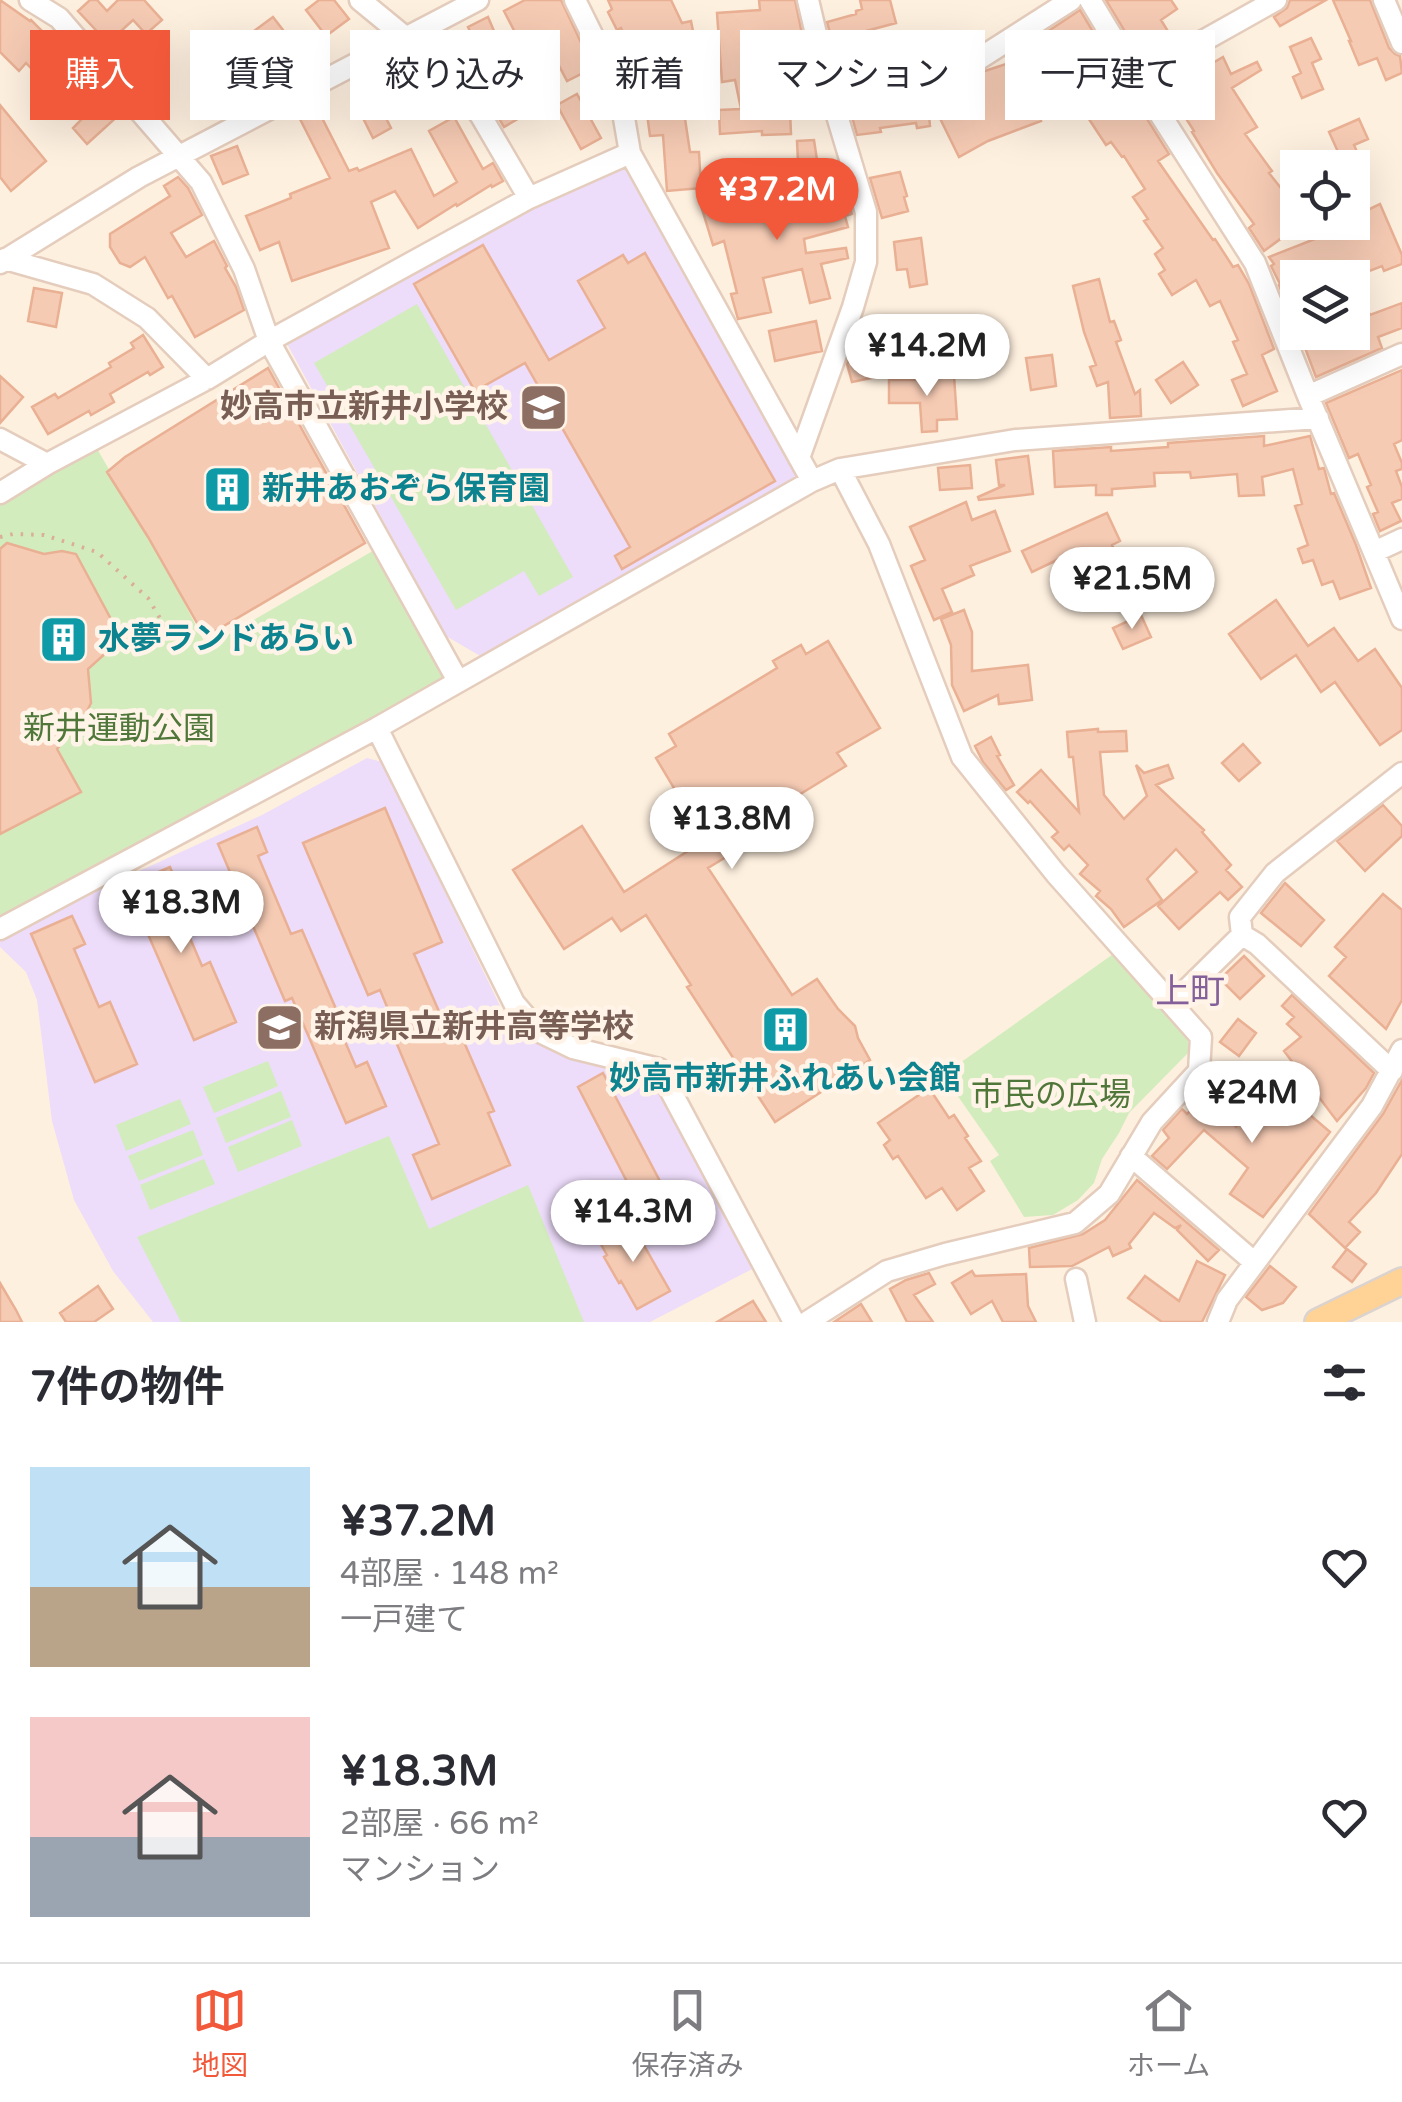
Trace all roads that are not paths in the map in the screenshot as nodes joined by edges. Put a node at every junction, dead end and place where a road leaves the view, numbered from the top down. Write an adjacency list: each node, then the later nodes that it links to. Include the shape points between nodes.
1 (30, 0): 22 (street, via 59,18)
2 (360, 0): 10 (street)
3 (478, 0): 11 (street)
4 (576, 0): 21 (street, via 619,89)
5 (808, 0): 12 (street)
6 (1071, 0): 16 (street)
7 (1090, 0): 13 (street)
8 (1276, 0): 14 (street)
9 (1384, 0): 15 (street)
10 (396, 30)
11 (419, 30)
12 (814, 30)
13 (1108, 30)
14 (1215, 34)
15 (1402, 44)
16 (985, 54)
17 (350, 66): 22 (street)
18 (483, 120): 23 (street)
19 (839, 120): 31 (street, via 866,212 866,262)
20 (1164, 120): 28 (street, via 1255,264)
21 (630, 153): 23 (street); 31 (street)
22 (180, 155): 24 (street); 25 (street, via 201,182 244,270)
23 (529, 198): 25 (street)
24 (3, 261): 27 (street, via 92,284 147,318)
25 (269, 341): 27 (street); 39 (street)
26 (1402, 354): 28 (street)
27 (206, 379): 32 (street)
28 (1308, 396): 29 (street)
29 (1318, 418): 33 (street, via 1015,440); 37 (street)
30 (0, 439): 32 (street)
31 (799, 458): 34 (street)
32 (47, 464): 35 (street)
33 (840, 469): 34 (street); 44 (street, via 879,544 962,756 1056,874)
34 (812, 481): 39 (street)
35 (0, 493)
36 (1402, 539): 37 (street)
37 (1374, 552): 38 (street)
38 (1402, 620)
39 (458, 680): 40 (street)
40 (376, 728): 42 (street); 51 (street, via 514,1004 538,1031 573,1048 658,1069)
41 (1402, 773): 43 (street, via 1275,873 1240,917)
42 (0, 928)
43 (1242, 935): 44 (street); 46 (street)
44 (1173, 1003): 47 (street, via 1201,1037 1199,1071 1152,1122)
45 (1402, 1050): 46 (street)
46 (1392, 1071): 48 (street)
47 (1132, 1156): 48 (street); 52 (street, via 1109,1194 1075,1223 888,1271)
48 (1254, 1262): 54 (street)
49 (1076, 1279): 53 (street)
50 (1402, 1281): 55 (main road)
51 (794, 1322)
52 (807, 1322)
53 (1085, 1322)
54 (1218, 1322)
55 (1318, 1322)

